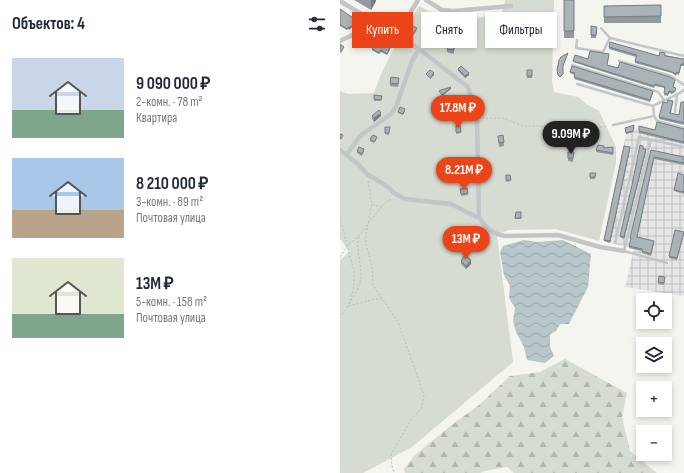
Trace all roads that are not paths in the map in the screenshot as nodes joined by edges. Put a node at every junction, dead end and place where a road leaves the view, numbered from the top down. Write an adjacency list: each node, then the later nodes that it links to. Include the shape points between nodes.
1 (418, 0): 6 (street)
2 (426, 0): 4 (street, via 442,10 453,11)
3 (340, 1): 5 (street)
4 (511, 6)
5 (358, 12)
6 (411, 12)
7 (601, 28): 9 (lane)
8 (352, 35): 10 (street)
9 (610, 38): 11 (lane, via 603,52 576,48); 14 (lane)
10 (340, 40)
11 (577, 40)
12 (413, 45): 13 (street)
13 (419, 49): 30 (street, via 412,61 396,107 391,114 360,136); 31 (street, via 468,87 477,118)
14 (684, 56)
15 (619, 61): 18 (lane, via 671,76)
16 (572, 65): 21 (lane, via 658,92)
17 (577, 84): 22 (lane)
18 (684, 86)
19 (684, 90): 20 (lane)
20 (677, 95): 21 (lane); 23 (lane)
21 (664, 100): 22 (lane)
22 (654, 106): 24 (lane)
23 (675, 112)
24 (654, 116): 25 (lane); 26 (lane, via 657,121)
25 (613, 125)
26 (684, 128)
27 (651, 140): 28 (lane); 32 (lane, via 639,137); 33 (lane)
28 (684, 147)
29 (340, 150): 30 (street)
30 (347, 154): 31 (street, via 367,174 405,199 451,204)
31 (479, 218): 33 (street, via 488,230 497,235 558,235)
32 (615, 243)
33 (624, 252): 34 (lane)
34 (667, 263)

